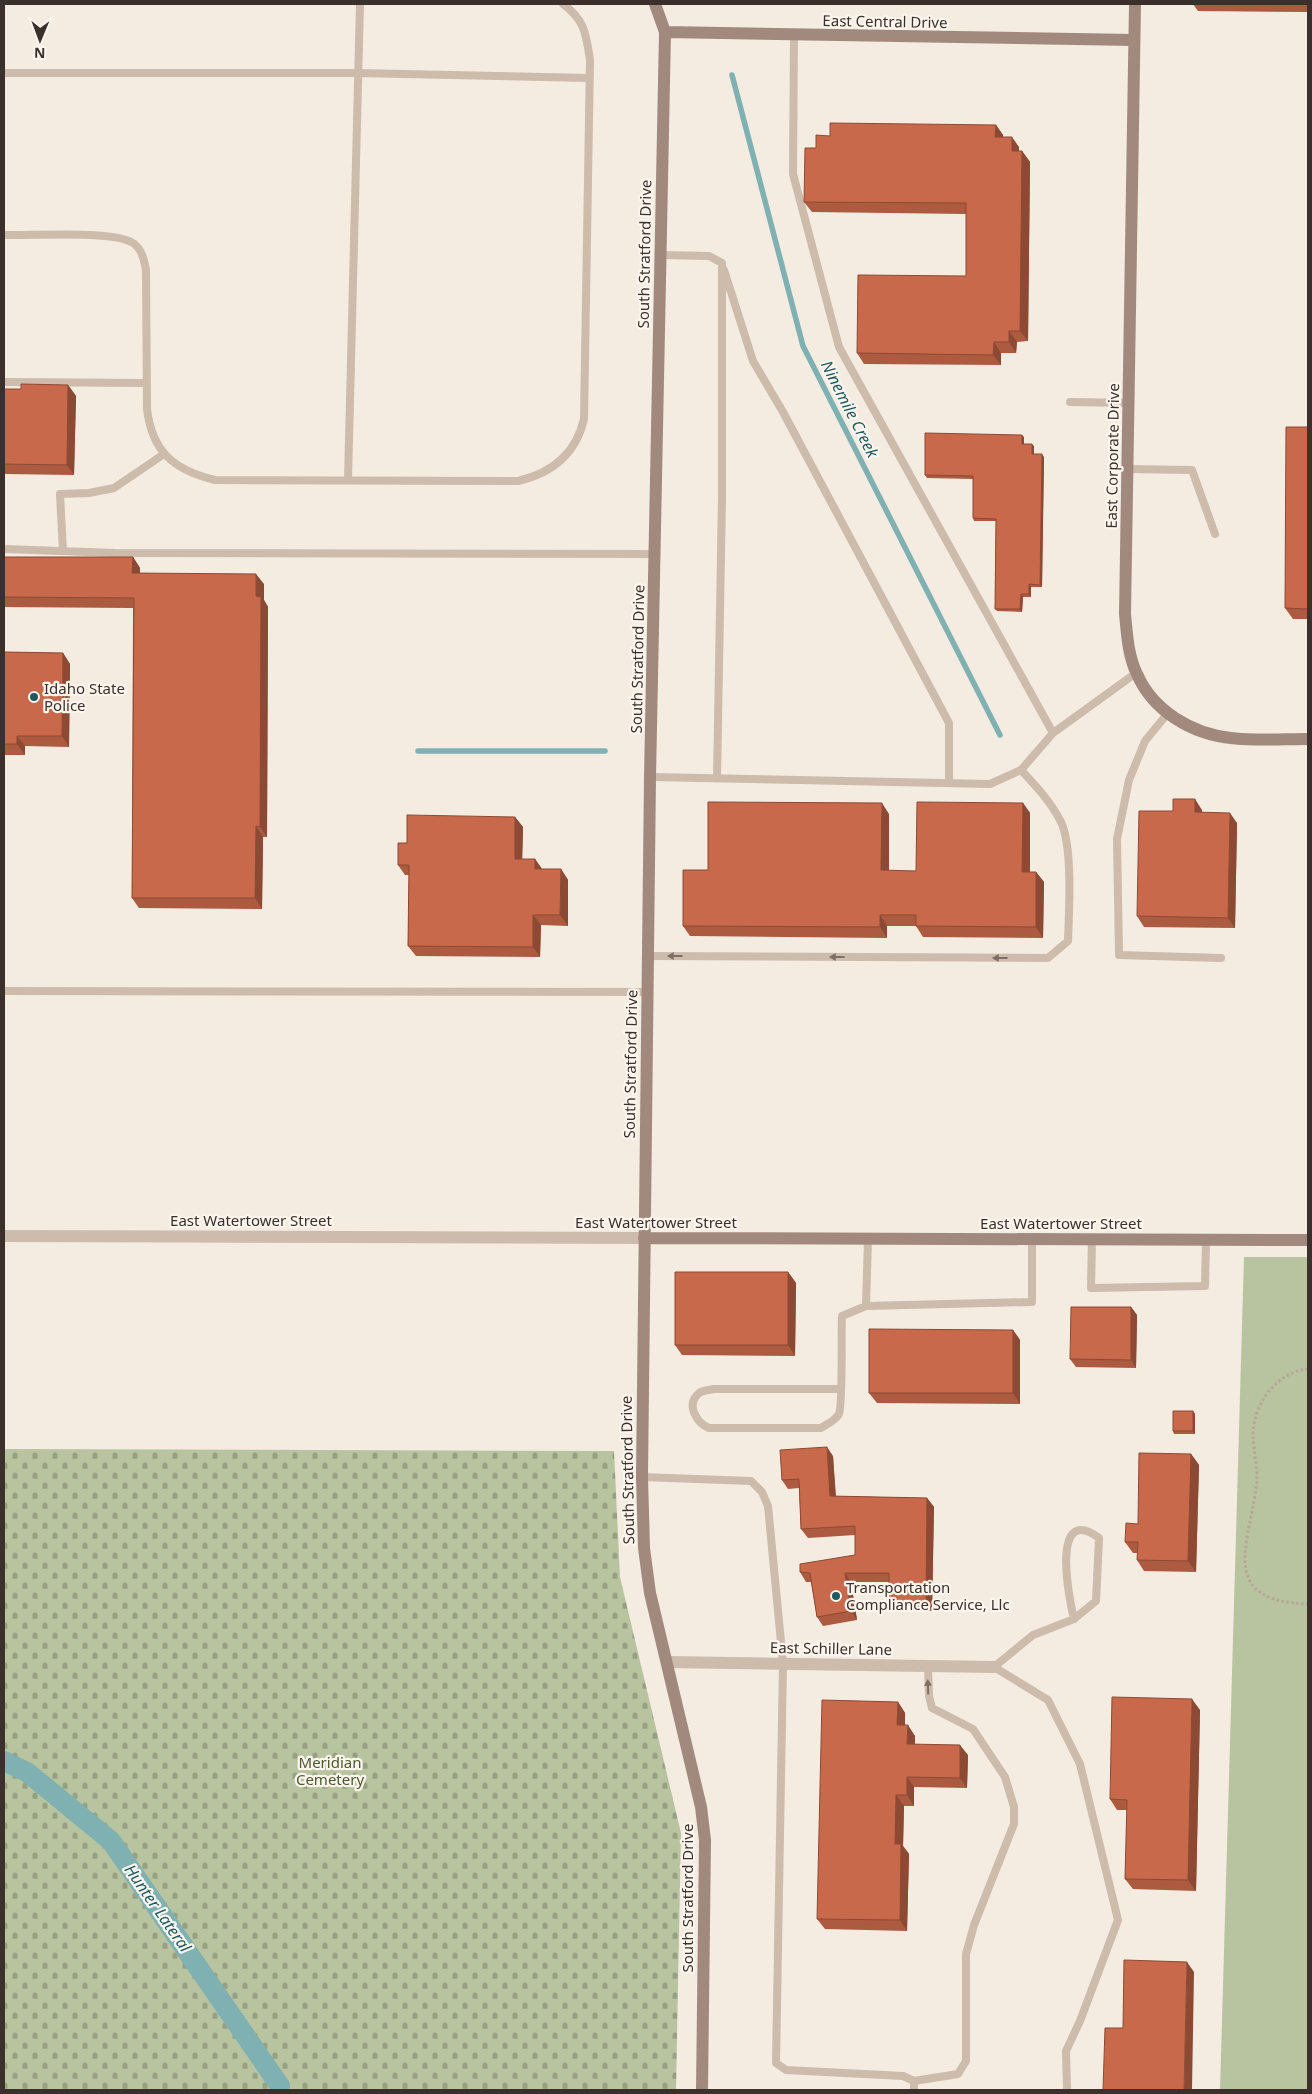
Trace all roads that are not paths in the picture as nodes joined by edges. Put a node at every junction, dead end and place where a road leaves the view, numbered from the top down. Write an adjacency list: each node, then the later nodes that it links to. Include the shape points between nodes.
1 (360, 4): 9 (lane)
2 (563, 4): 10 (lane, via 580,19 587,38)
3 (655, 4): 5 (street)
4 (1136, 4): 7 (street, East Corporate Drive)
5 (665, 32): 6 (street, East Central Drive); 12 (street, South Stratford Drive)
6 (794, 36): 7 (street, East Central Drive); 27 (lane, via 793,174 839,347)
7 (1134, 40): 17 (street, East Corporate Drive)
8 (4, 72): 9 (lane)
9 (356, 73): 10 (lane); 20 (lane)
10 (590, 78): 20 (lane, via 584,419 573,447 553,468 536,477 518,481)
11 (4, 236): 15 (lane, via 105,236 134,243 143,255 146,270)
12 (660, 255): 13 (lane, via 710,256); 24 (street, South Stratford Drive)
13 (722, 263): 31 (lane); 32 (lane, via 753,361 949,723)
14 (4, 382): 15 (lane)
15 (146, 383): 18 (lane, via 149,426)
16 (1070, 402): 17 (lane)
17 (1129, 403): 19 (street, East Corporate Drive)
18 (164, 454): 20 (lane, via 195,475 214,480); 23 (lane, via 114,488 60,494)
19 (1128, 469): 21 (lane, via 1192,470); 25 (street, East Corporate Drive, via 1125,614 1128,645)
20 (348, 480)
21 (1215, 534)
22 (4, 549): 23 (lane)
23 (63, 551): 24 (lane)
24 (655, 554): 30 (street, South Stratford Drive)
25 (1136, 673): 26 (street, East Corporate Drive, via 1152,698); 27 (lane)
26 (1168, 713): 28 (street, East Corporate Drive, via 1193,730 1231,738); 34 (lane, via 1145,741 1132,772 1117,839 1119,955)
27 (1053, 733): 29 (lane)
28 (1308, 739)
29 (1021, 770): 32 (lane, via 990,784); 33 (lane, one-way to 33, via 1044,794 1062,824 1069,865 1068,941 1048,958)
30 (650, 777): 31 (lane); 33 (street, South Stratford Drive)
31 (717, 779): 32 (lane)
32 (949, 783)
33 (648, 956): 36 (street, South Stratford Drive)
34 (1221, 958)
35 (4, 991): 36 (lane)
36 (648, 992): 38 (street, South Stratford Drive)
37 (4, 1236): 38 (street, East Watertower Street)
38 (644, 1238): 39 (street, East Watertower Street); 46 (street, South Stratford Drive)
39 (868, 1239): 40 (street, East Watertower Street); 44 (lane)
40 (1032, 1239): 41 (street, East Watertower Street); 44 (lane, via 1032,1302)
41 (1092, 1239): 42 (street, East Watertower Street); 42 (lane, via 1091,1288 1206,1286)
42 (1206, 1239): 43 (street, East Watertower Street)
43 (1308, 1240)
44 (866, 1306): 45 (lane, via 842,1316)
45 (840, 1389): 45 (lane, via 840,1412 821,1428 709,1428 694,1416 694,1400 700,1392 714,1389)
46 (642, 1477): 48 (street, South Stratford Drive, via 644,1548 650,1593); 49 (lane, via 751,1481 762,1492 768,1506)
47 (1074, 1619): 47 (lane, via 1096,1601 1099,1538 1082,1530 1073,1532 1068,1539 1066,1588); 51 (lane, via 1033,1635)
48 (667, 1662): 49 (street, East Schiller Lane); 53 (street, South Stratford Drive, via 706,1840)
49 (783, 1663): 50 (street, East Schiller Lane); 52 (lane, via 776,2063 786,2070 903,2076)
50 (928, 1666): 51 (street, East Schiller Lane); 52 (lane, one-way to 50, via 958,2074 966,2061 966,1954 974,1925 1014,1824 1014,1807 1005,1777 973,1729 932,1708)
51 (994, 1667): 55 (lane, via 1048,1700 1080,1764 1118,1920 1066,2051)
52 (914, 2081): 54 (lane)
53 (702, 2090)
54 (914, 2090)
55 (1067, 2090)

